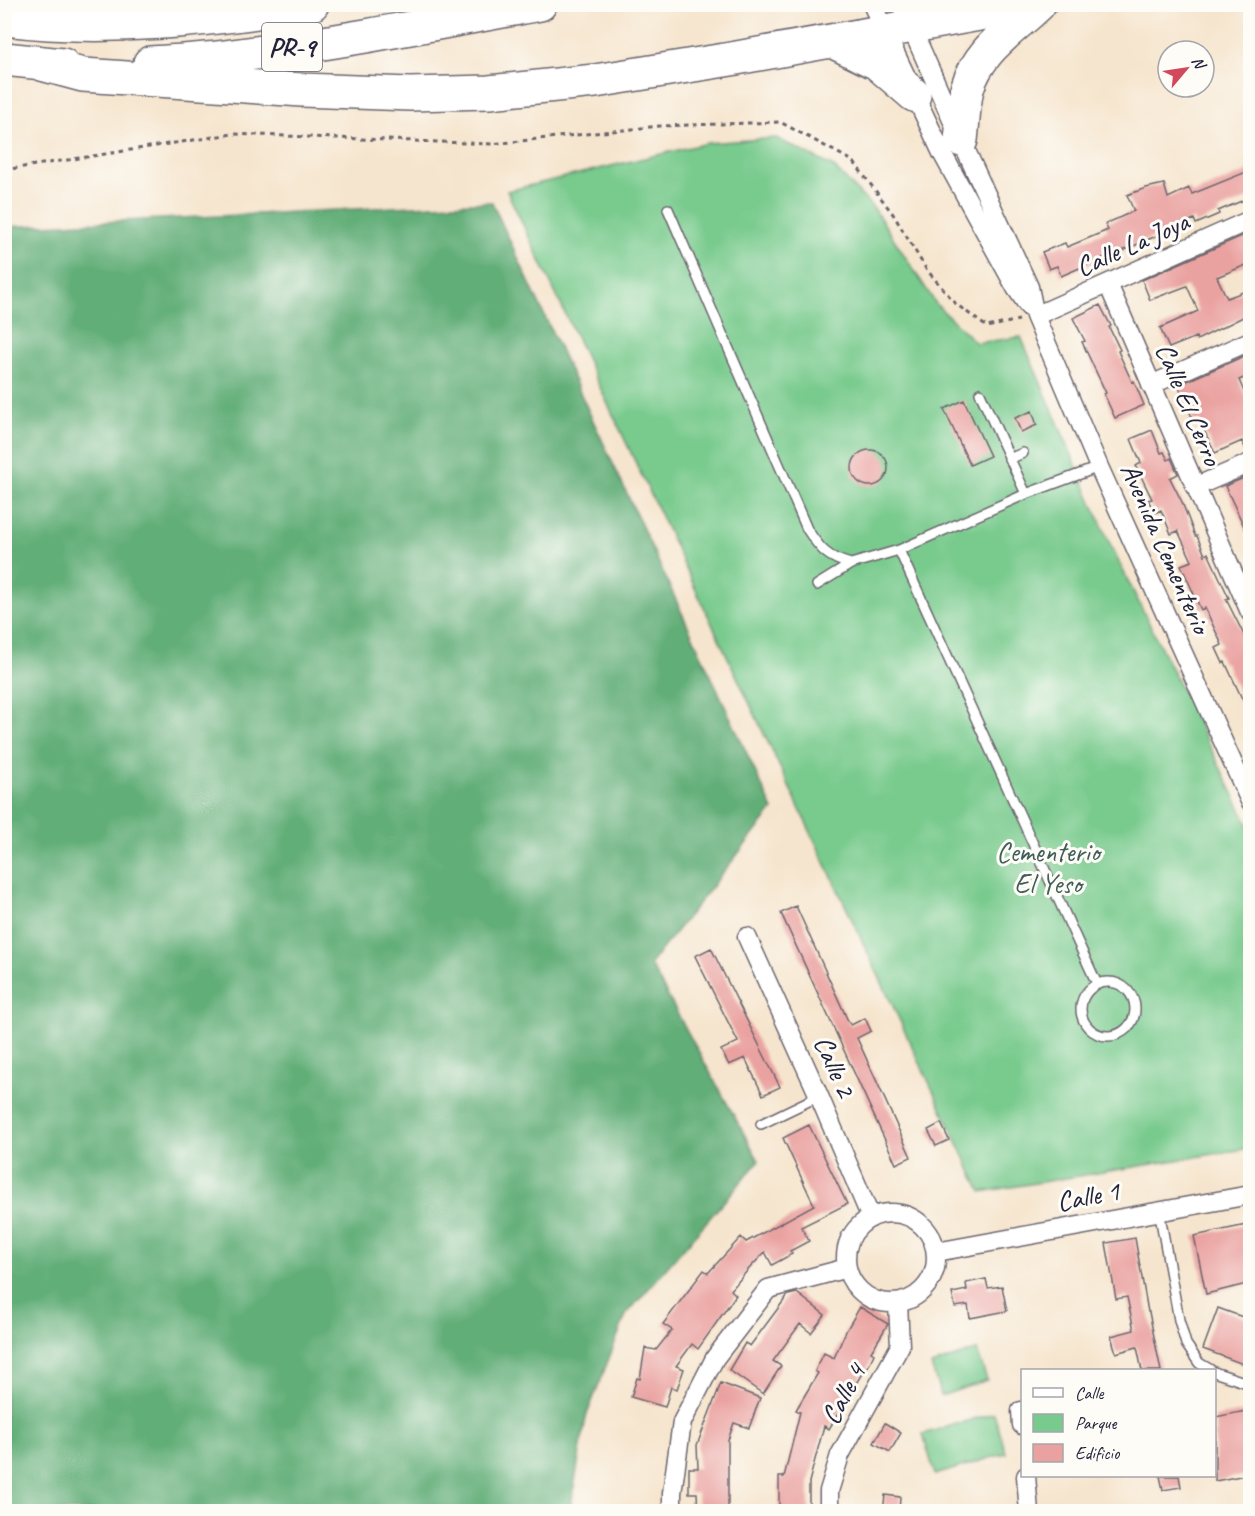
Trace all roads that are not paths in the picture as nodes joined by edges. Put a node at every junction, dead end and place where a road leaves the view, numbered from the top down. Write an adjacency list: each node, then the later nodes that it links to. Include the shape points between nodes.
1 (130, 4): 5 (highway, via 87,10)
2 (312, 4): 7 (highway, PR-9, via 210,18 132,23)
3 (540, 4): 10 (highway, PR-9, via 383,34 230,57)
4 (1037, 4): 6 (highway); 12 (highway, via 999,38 975,69 965,99)
5 (4, 8)
6 (892, 17): 8 (highway); 11 (street, Avenida Cementerio); 12 (street, Avenida Cementerio)
7 (4, 19)
8 (834, 42): 10 (highway, via 595,81 489,92 314,90 83,75); 11 (highway, via 877,63)
9 (4, 59): 10 (highway, PR-9)
10 (42, 64)
11 (914, 95): 16 (street, Avenida Cementerio, via 995,250)
12 (961, 140): 16 (street, Avenida Cementerio, via 1029,288)
13 (668, 209): 27 (lane, via 807,529 819,548)
14 (1251, 220): 15 (street, Calle La Joya)
15 (1108, 284): 16 (street, Calle La Joya); 18 (street, Calle El Cerro)
16 (1035, 316): 23 (street, Avenida Cementerio)
17 (1251, 340): 18 (street)
18 (1151, 385): 24 (street, Calle El Cerro)
19 (980, 393): 21 (lane)
20 (1023, 453): 21 (lane)
21 (1009, 459): 25 (lane)
22 (1251, 463): 24 (street)
23 (1099, 466): 25 (lane); 31 (street, Avenida Cementerio)
24 (1196, 487): 29 (street, Calle El Cerro)
25 (1026, 494): 26 (lane)
26 (899, 550): 27 (lane); 33 (lane)
27 (851, 564): 28 (lane)
28 (817, 585)
29 (1246, 587): 30 (street, Calle El Cerro)
30 (1251, 612)
31 (1251, 801)
32 (747, 937): 34 (street, Calle 2)
33 (1097, 984): 33 (lane, via 1116,982 1131,993 1136,1011 1121,1034 1095,1034 1083,1021 1084,995)
34 (819, 1096): 35 (lane); 38 (street, Calle 2)
35 (761, 1124)
36 (1251, 1195): 37 (street, Calle 1)
37 (1159, 1210): 39 (street, Calle 1); 42 (lane, via 1186,1344 1199,1363)
38 (871, 1218): 39 (street, via 887,1213 904,1215 919,1223); 40 (street, via 850,1239)
39 (936, 1252): 41 (street, via 933,1275 919,1294)
40 (847, 1268): 41 (street, via 854,1284 866,1296); 46 (street, via 768,1289 714,1358 682,1422)
41 (898, 1303): 47 (street, Calle 4, via 900,1346 840,1455 829,1491)
42 (1210, 1369)
43 (1216, 1372): 44 (lane)
44 (1251, 1384)
45 (1026, 1477): 48 (street)
46 (672, 1512)
47 (829, 1512)
48 (1029, 1512)

